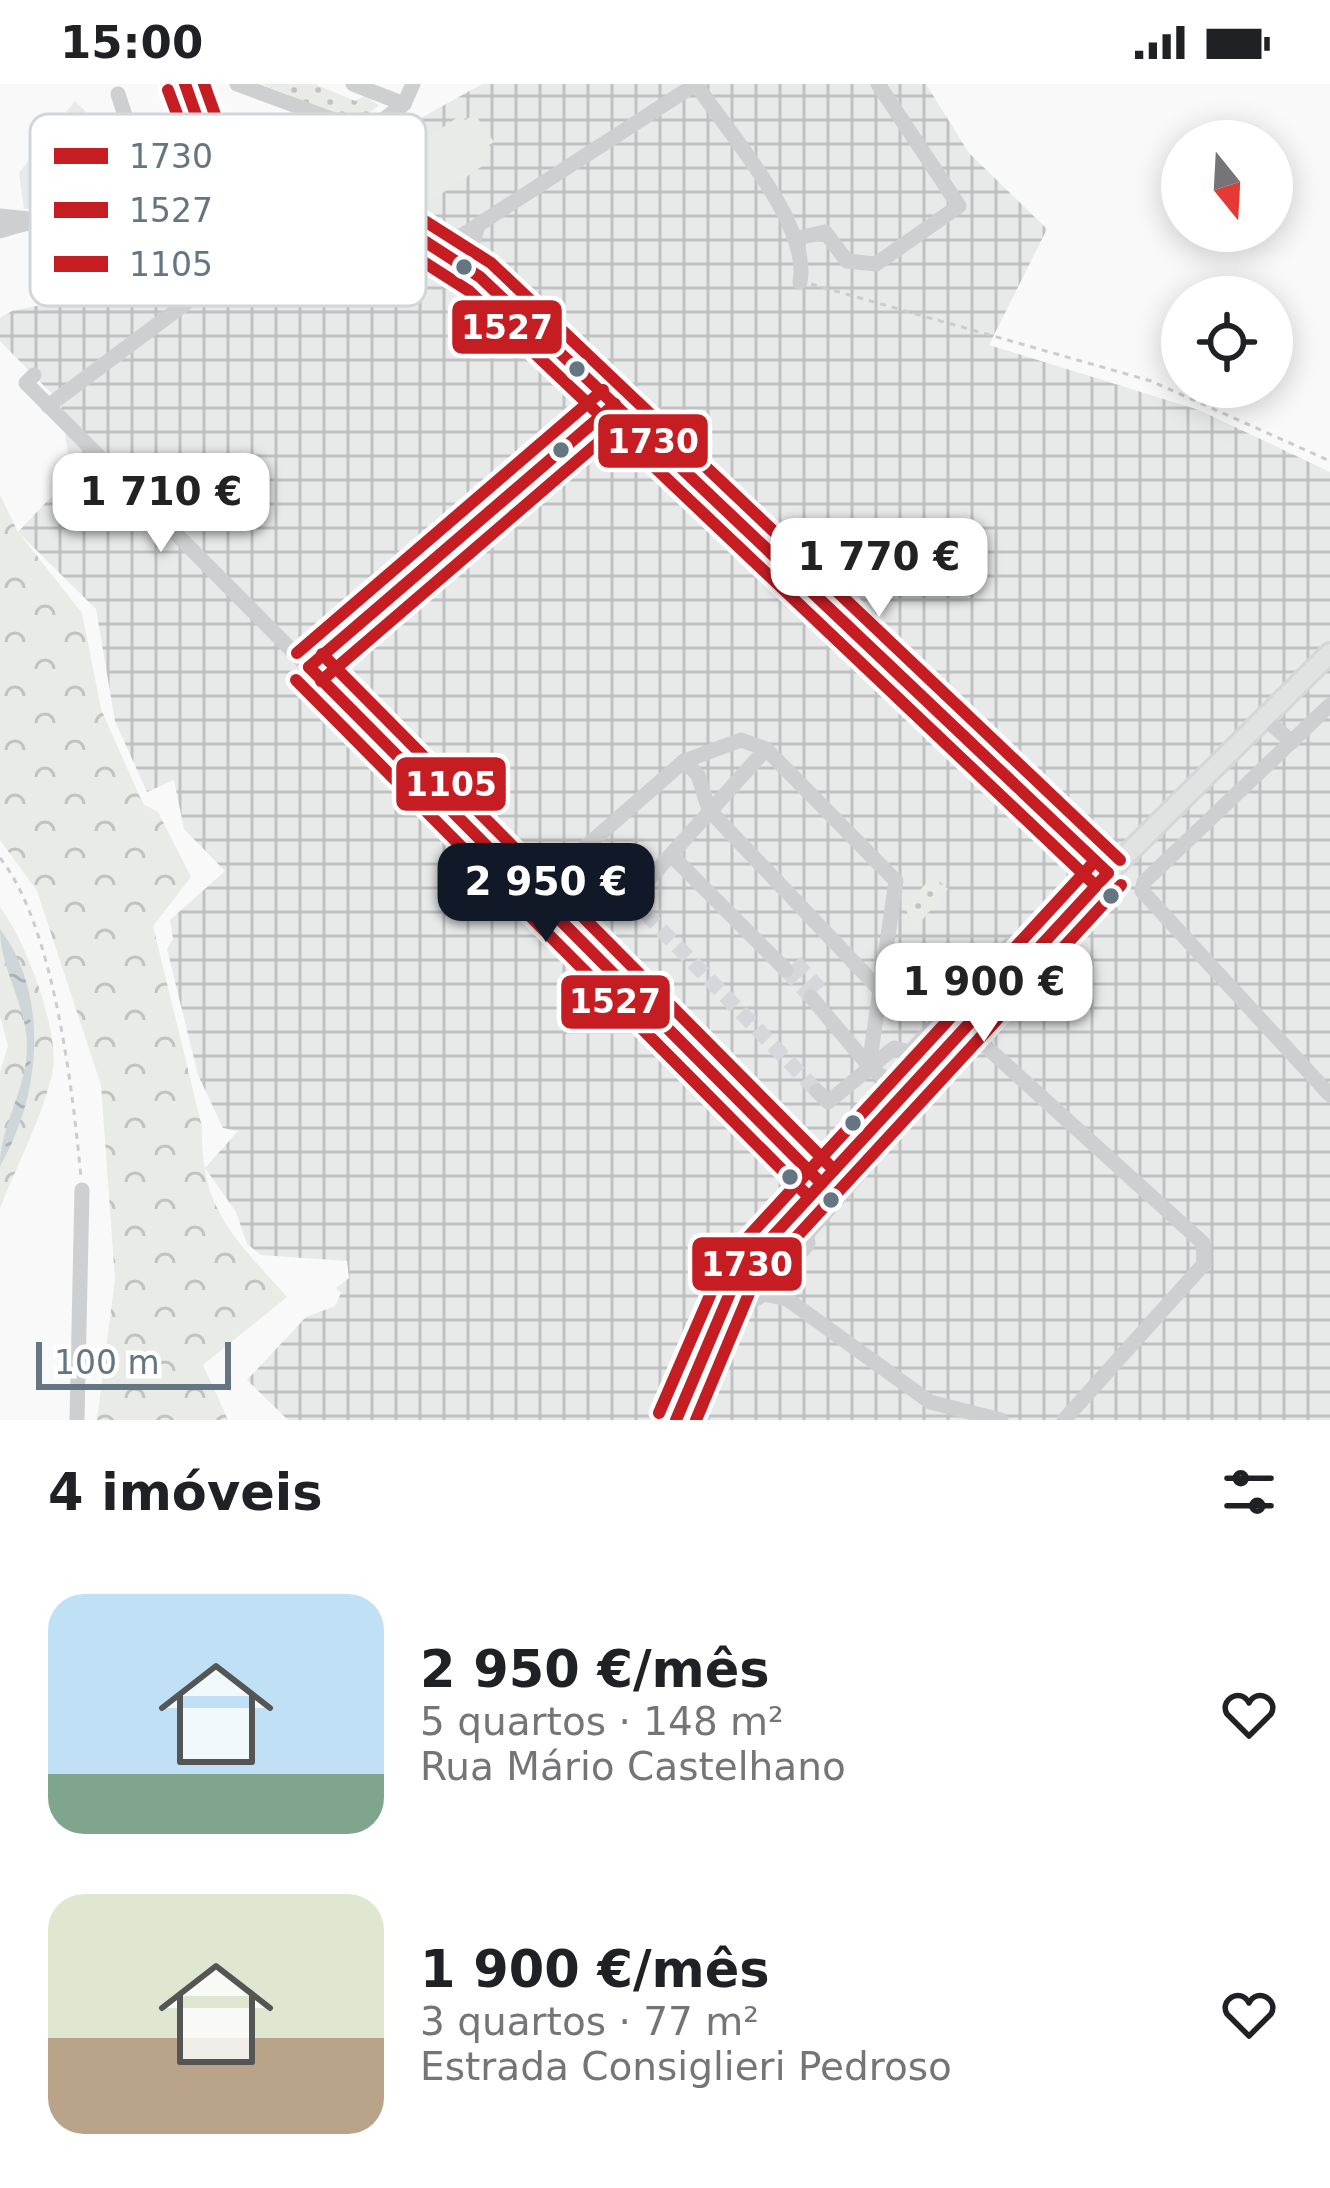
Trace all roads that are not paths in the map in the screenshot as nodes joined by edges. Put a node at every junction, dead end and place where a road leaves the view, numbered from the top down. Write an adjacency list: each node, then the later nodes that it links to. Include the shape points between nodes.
1 (185, 84): 10 (street)
2 (237, 84): 11 (street)
3 (412, 84): 8 (street)
4 (695, 84): 16 (street); 19 (street)
5 (878, 84): 19 (street, via 959,206 876,265 847,261 825,232)
6 (358, 85): 8 (street)
7 (118, 94): 9 (street)
8 (404, 104): 12 (street)
9 (124, 114)
10 (196, 114)
11 (318, 114)
12 (389, 114)
13 (0, 216): 14 (street)
14 (30, 220)
15 (30, 221): 17 (street)
16 (478, 226): 18 (street, via 461,236); 21 (street, via 472,245)
17 (0, 231)
18 (426, 235)
19 (798, 238): 22 (street)
20 (426, 242): 21 (street)
21 (480, 277): 25 (street)
22 (800, 282)
23 (182, 306): 26 (street)
24 (34, 375): 26 (street, via 26,383)
25 (615, 404): 28 (street); 36 (street)
26 (48, 406): 28 (street)
27 (1330, 653): 30 (main road)
28 (309, 667): 47 (street)
29 (1330, 705): 31 (street)
30 (1264, 718): 31 (street); 36 (main road)
31 (1292, 742): 46 (street, via 1142,891)
32 (766, 748): 33 (street, via 741,740); 34 (street); 41 (street, via 896,881)
33 (684, 761): 34 (street, via 698,775); 37 (street)
34 (709, 810): 35 (street); 41 (street)
35 (671, 855): 38 (street, via 631,899); 40 (street)
36 (1108, 873): 45 (main road)
37 (552, 875)
38 (645, 913)
39 (1010, 944): 43 (street, via 910,1052 894,1048)
40 (787, 970)
41 (882, 992): 43 (street)
42 (812, 997): 43 (street)
43 (868, 1066): 44 (street, via 828,1102); 45 (street)
44 (818, 1091)
45 (903, 1093): 47 (main road)
46 (1330, 1095)
47 (821, 1183): 50 (main road, via 738,1274)
48 (82, 1190): 51 (street)
49 (764, 1294): 50 (street); 53 (street, via 787,1299 930,1402); 54 (street, via 965,1052 990,1046 1206,1254)
50 (715, 1324): 52 (main road)
51 (77, 1420)
52 (676, 1420)
53 (1001, 1420)
54 (1064, 1420)

